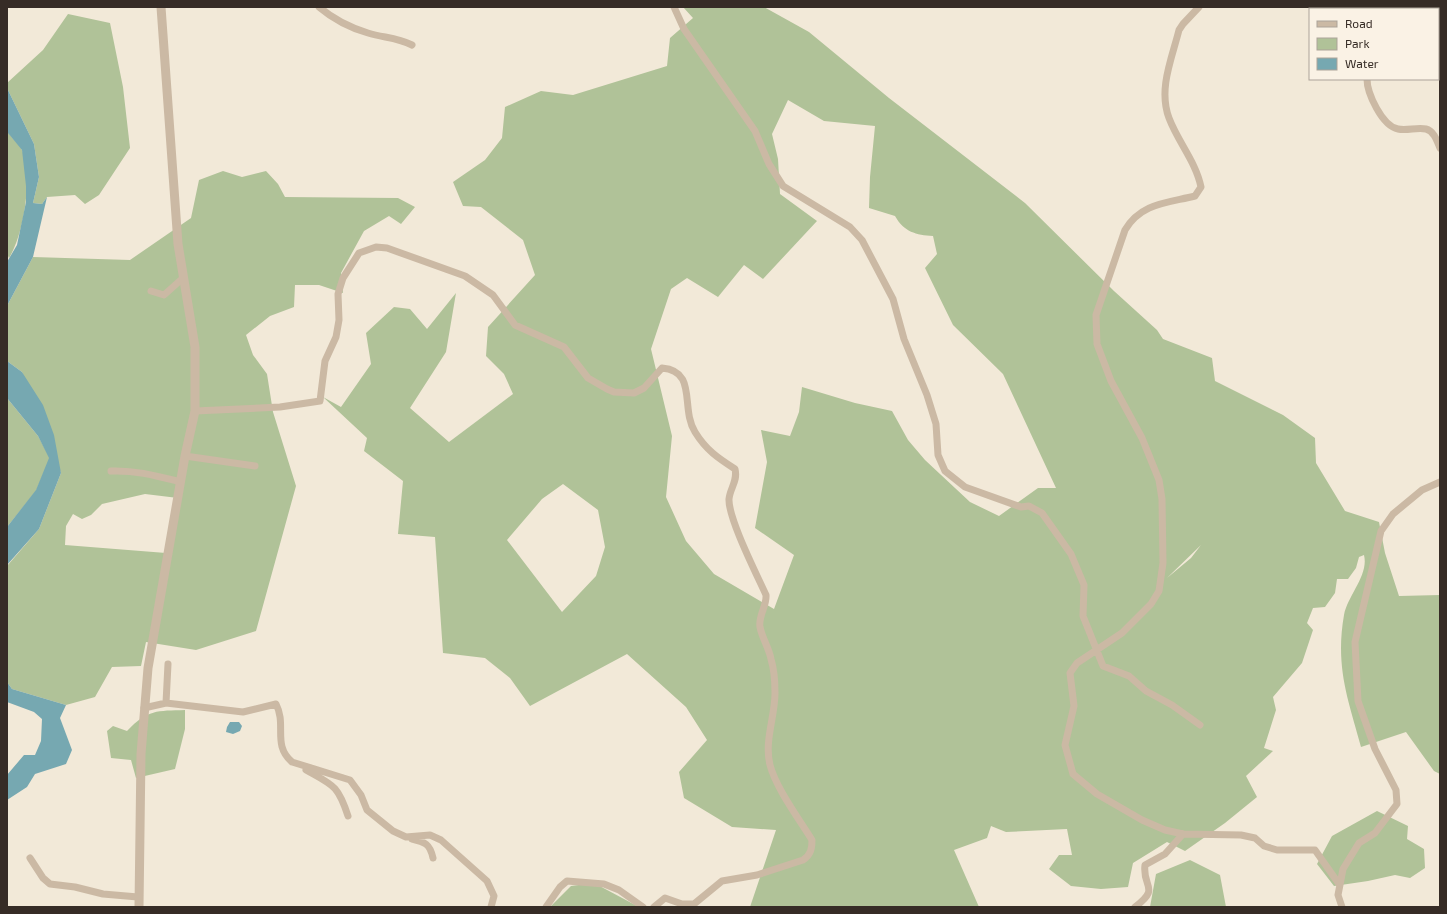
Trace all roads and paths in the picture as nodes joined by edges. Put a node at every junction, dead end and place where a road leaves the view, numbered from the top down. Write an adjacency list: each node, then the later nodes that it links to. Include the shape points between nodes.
1 (161, 7): 8 (street, via 178,244)
2 (319, 7): 5 (street, via 368,33 399,39)
3 (674, 7): 16 (street, via 684,29 755,131 769,164 783,186 850,227 862,240 893,299 904,339 936,424 938,456 945,471 965,487 1020,507 1029,506 1042,513 1071,554 1084,585 1083,616)
4 (1199, 7): 16 (street, via 1180,30 1166,77 1165,101 1169,117 1199,176 1201,187 1195,196 1154,206 1131,220 1125,230 1096,315 1097,344 1101,355 1111,381 1142,438 1159,480 1162,500 1163,563 1159,591 1151,604 1122,633)
5 (412, 46)
6 (1367, 80): 7 (street, via 1374,105 1388,122 1397,129 1426,129 1432,133)
7 (1440, 148)
8 (183, 278): 9 (street, via 164,295); 10 (street, via 195,347)
9 (151, 291)
10 (195, 411): 11 (street); 33 (street, via 280,408 320,400 325,361 336,337 338,294 343,278 359,253 376,247 387,248 465,276 493,295 514,325 564,347 588,378 614,392 634,393 644,388 662,368 680,373 685,380 688,412 694,430 709,451 735,469 737,477 729,498 733,519 767,601 760,627 772,660 775,692 768,746 770,764 774,778 812,840 812,847 808,857 803,860 757,875 722,881 694,904 682,904 665,898)
11 (185, 456): 12 (street); 14 (street)
12 (255, 466)
13 (111, 471): 14 (street, via 147,473)
14 (181, 482): 19 (street, via 148,668)
15 (1440, 482): 27 (street, via 1422,490 1393,514 1381,531 1355,642 1356,670 1358,701 1375,749 1396,790 1396,804 1375,833 1359,843 1343,869)
16 (1097, 648): 20 (street, via 1103,666 1129,676 1146,691 1172,705); 23 (street, via 1077,663 1070,673 1074,706 1065,745 1073,774 1097,794 1142,820 1165,830)
17 (168, 664): 18 (street)
18 (166, 703): 19 (street); 21 (street, via 243,712 276,704 280,713 281,748 284,756)
19 (144, 708): 28 (street)
20 (1200, 725)
21 (292, 762): 22 (street, via 334,786 341,796); 24 (street, via 350,780 361,795 367,810 393,832)
22 (348, 816)
23 (1183, 834): 27 (street, via 1242,836 1255,838 1264,846 1277,850 1315,850); 34 (street, via 1165,854 1145,865 1149,894)
24 (406, 837): 26 (street, via 427,843); 30 (street, via 430,835 441,840 487,881 494,896)
25 (30, 858): 28 (street, via 50,884 103,894)
26 (433, 858)
27 (1339, 884): 35 (street, via 1338,895)
28 (138, 897): 29 (street)
29 (139, 907)
30 (492, 907)
31 (546, 907): 32 (street, via 567,881 604,884)
32 (643, 907)
33 (654, 907)
34 (1135, 907)
35 (1342, 907)

